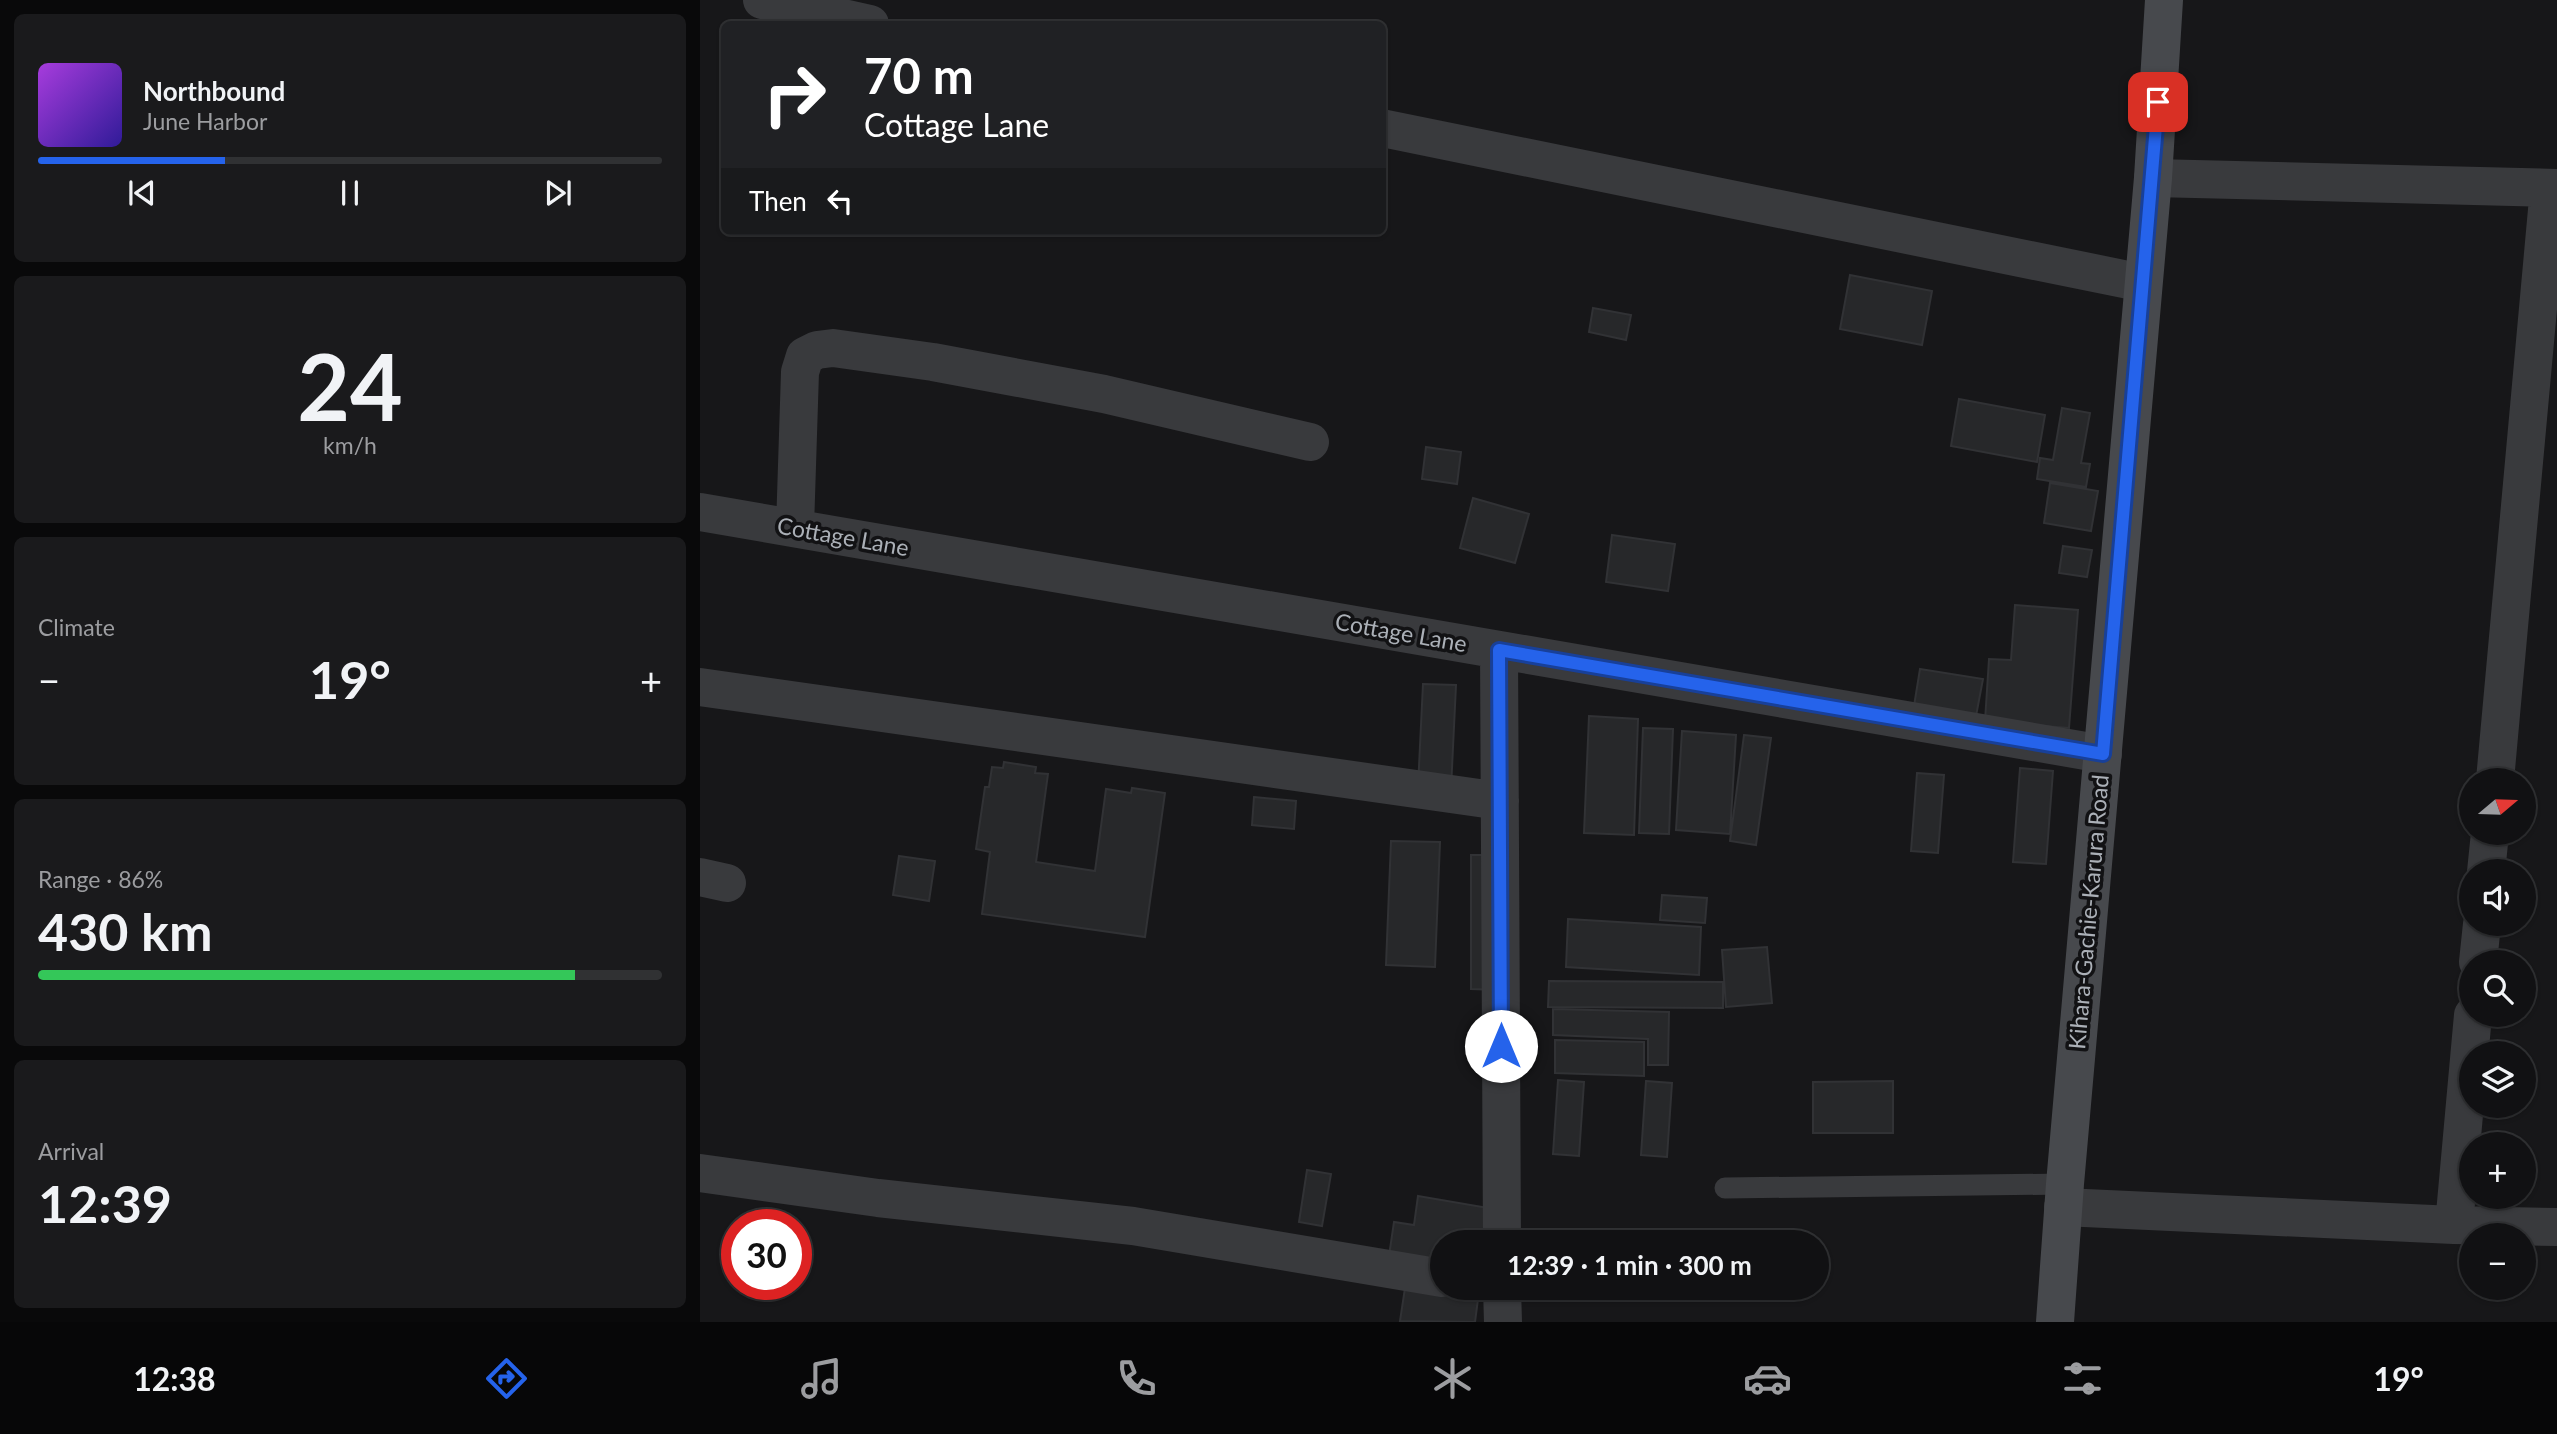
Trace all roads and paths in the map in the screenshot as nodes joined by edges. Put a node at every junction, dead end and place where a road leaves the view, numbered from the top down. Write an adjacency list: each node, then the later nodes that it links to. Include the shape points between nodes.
1 (762, 0): 3 (street)
2 (2164, 0): 5 (street, Kihara-Gachie-Karura Road)
3 (856, 21)
4 (1386, 129): 7 (street)
5 (2153, 178): 6 (street); 7 (street, Kihara-Gachie-Karura Road)
6 (2553, 188): 14 (street)
7 (2143, 283): 13 (street, Kihara-Gachie-Karura Road)
8 (1310, 442): 10 (street, via 1104,394 921,360 833,348 817,350 805,356 800,372)
9 (700, 512): 10 (street, Cottage Lane)
10 (795, 528): 11 (street, Cottage Lane)
11 (1499, 650): 13 (street, Cottage Lane); 15 (street)
12 (700, 687): 15 (street)
13 (2103, 754): 19 (street, Kihara-Gachie-Karura Road)
14 (2496, 768)
15 (1500, 801): 22 (street)
16 (2472, 1027): 20 (street)
17 (700, 1173): 23 (street, via 1133,1226)
18 (1726, 1188): 19 (lane)
19 (2064, 1195): 20 (street); 26 (street, Kihara-Gachie-Karura Road)
20 (2454, 1225): 21 (street)
21 (2557, 1227)
22 (1502, 1230)
23 (1430, 1276)
24 (1502, 1300): 25 (street)
25 (1503, 1322)
26 (2055, 1322)

